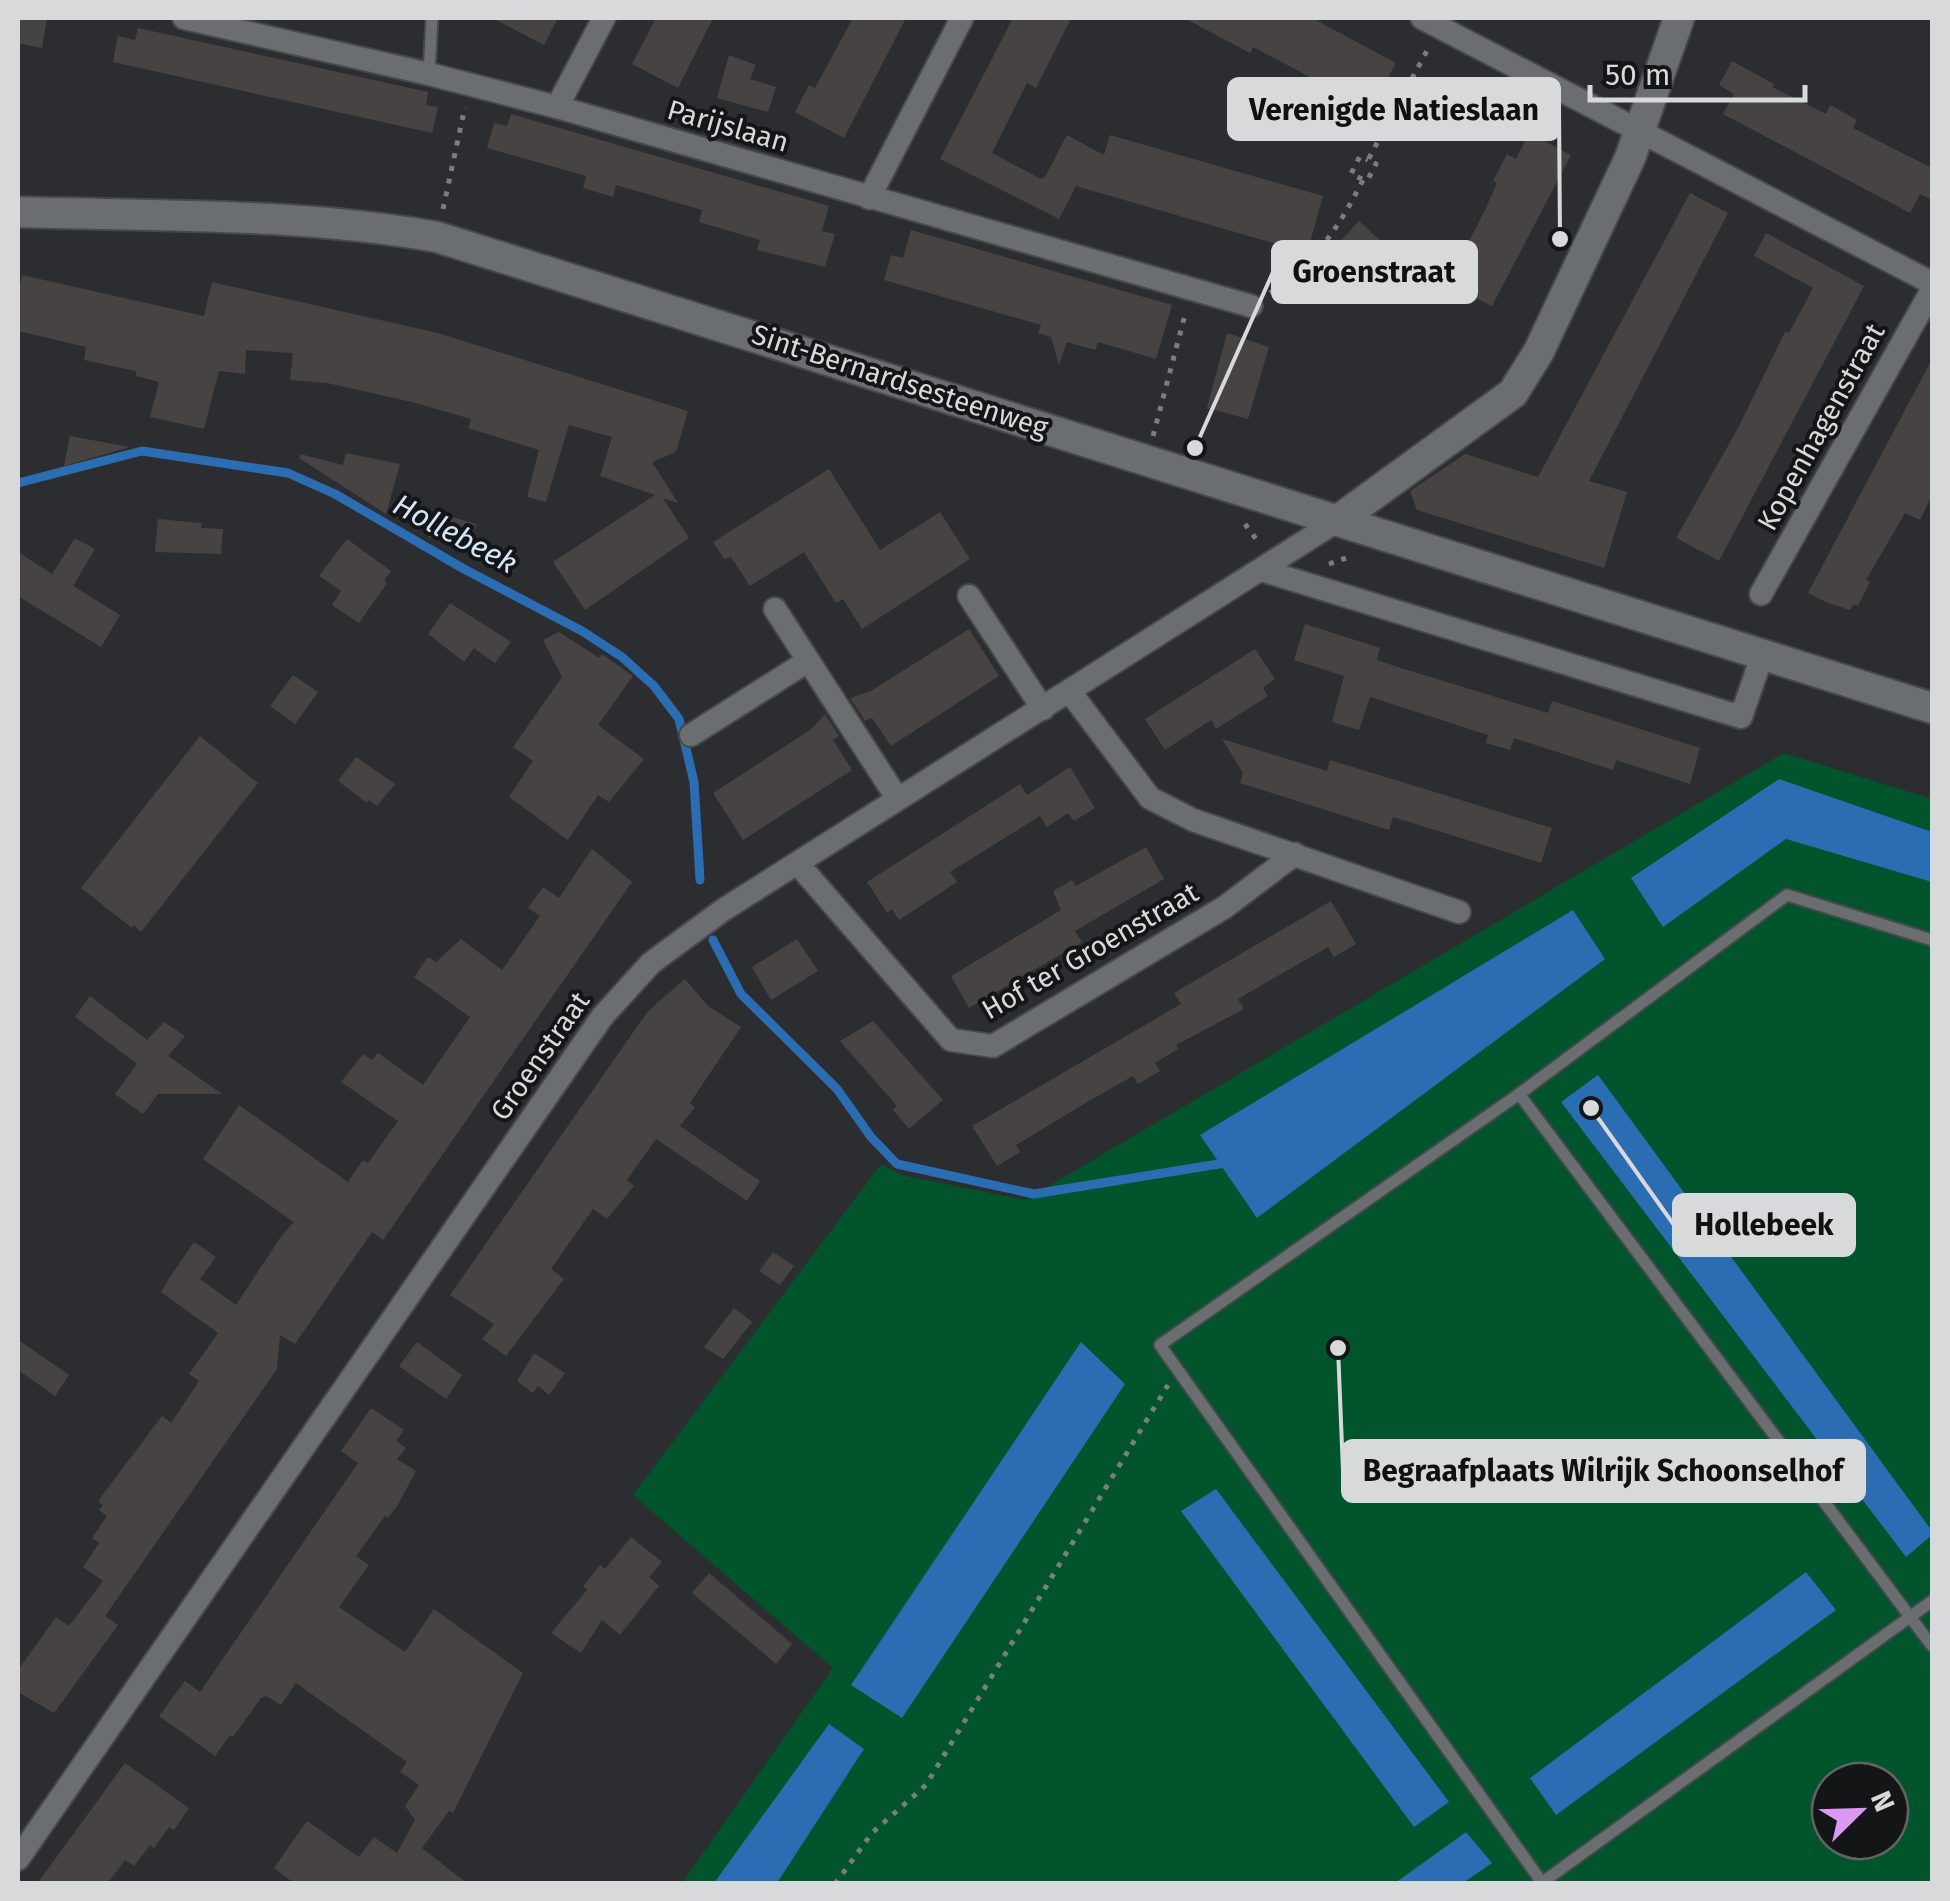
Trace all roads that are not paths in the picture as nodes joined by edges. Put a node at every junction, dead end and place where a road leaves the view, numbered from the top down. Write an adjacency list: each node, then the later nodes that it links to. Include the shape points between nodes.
1 (184, 18): 7 (street, Parijslaan)
2 (432, 18): 7 (lane)
3 (604, 18): 8 (street)
4 (962, 18): 10 (street)
5 (1679, 18): 9 (main road)
6 (1431, 22): 9 (street)
7 (429, 74): 8 (street, Parijslaan)
8 (556, 107): 10 (street, Parijslaan)
9 (1641, 132): 12 (street); 14 (main road, via 1585,259 1513,394)
10 (868, 198): 13 (street, Parijslaan)
11 (18, 212): 14 (main road, Sint-Bernardsesteenweg, via 268,220 437,237)
12 (1932, 286): 16 (street, Kopenhagenstraat)
13 (1251, 306)
14 (1336, 521): 15 (street, Groenstraat); 19 (main road, Sint-Bernardsesteenweg)
15 (1267, 566): 19 (street, via 1741,717); 21 (street, Groenstraat)
16 (1761, 594)
17 (969, 596): 22 (street)
18 (775, 609): 20 (street)
19 (1762, 656): 23 (main road, Sint-Bernardsesteenweg)
20 (808, 661): 24 (street); 25 (street)
21 (1070, 692): 22 (street, Groenstraat); 26 (street, via 1150,798 1193,820)
22 (1043, 708): 25 (street, Groenstraat)
23 (1932, 708)
24 (691, 735)
25 (897, 798): 27 (street, Groenstraat)
26 (1295, 854): 27 (street, Hof ter Groenstraat, via 1225,907 994,1046 951,1040); 28 (street)
27 (798, 864): 34 (street, Groenstraat, via 651,963 602,1017)
28 (1459, 912)
29 (1932, 940): 30 (lane, via 1787,895)
30 (1519, 1094): 32 (lane); 35 (lane, via 1160,1344)
31 (1932, 1601): 32 (lane)
32 (1911, 1617): 33 (lane); 35 (lane)
33 (1932, 1646)
34 (18, 1859)
35 (1542, 1883)

